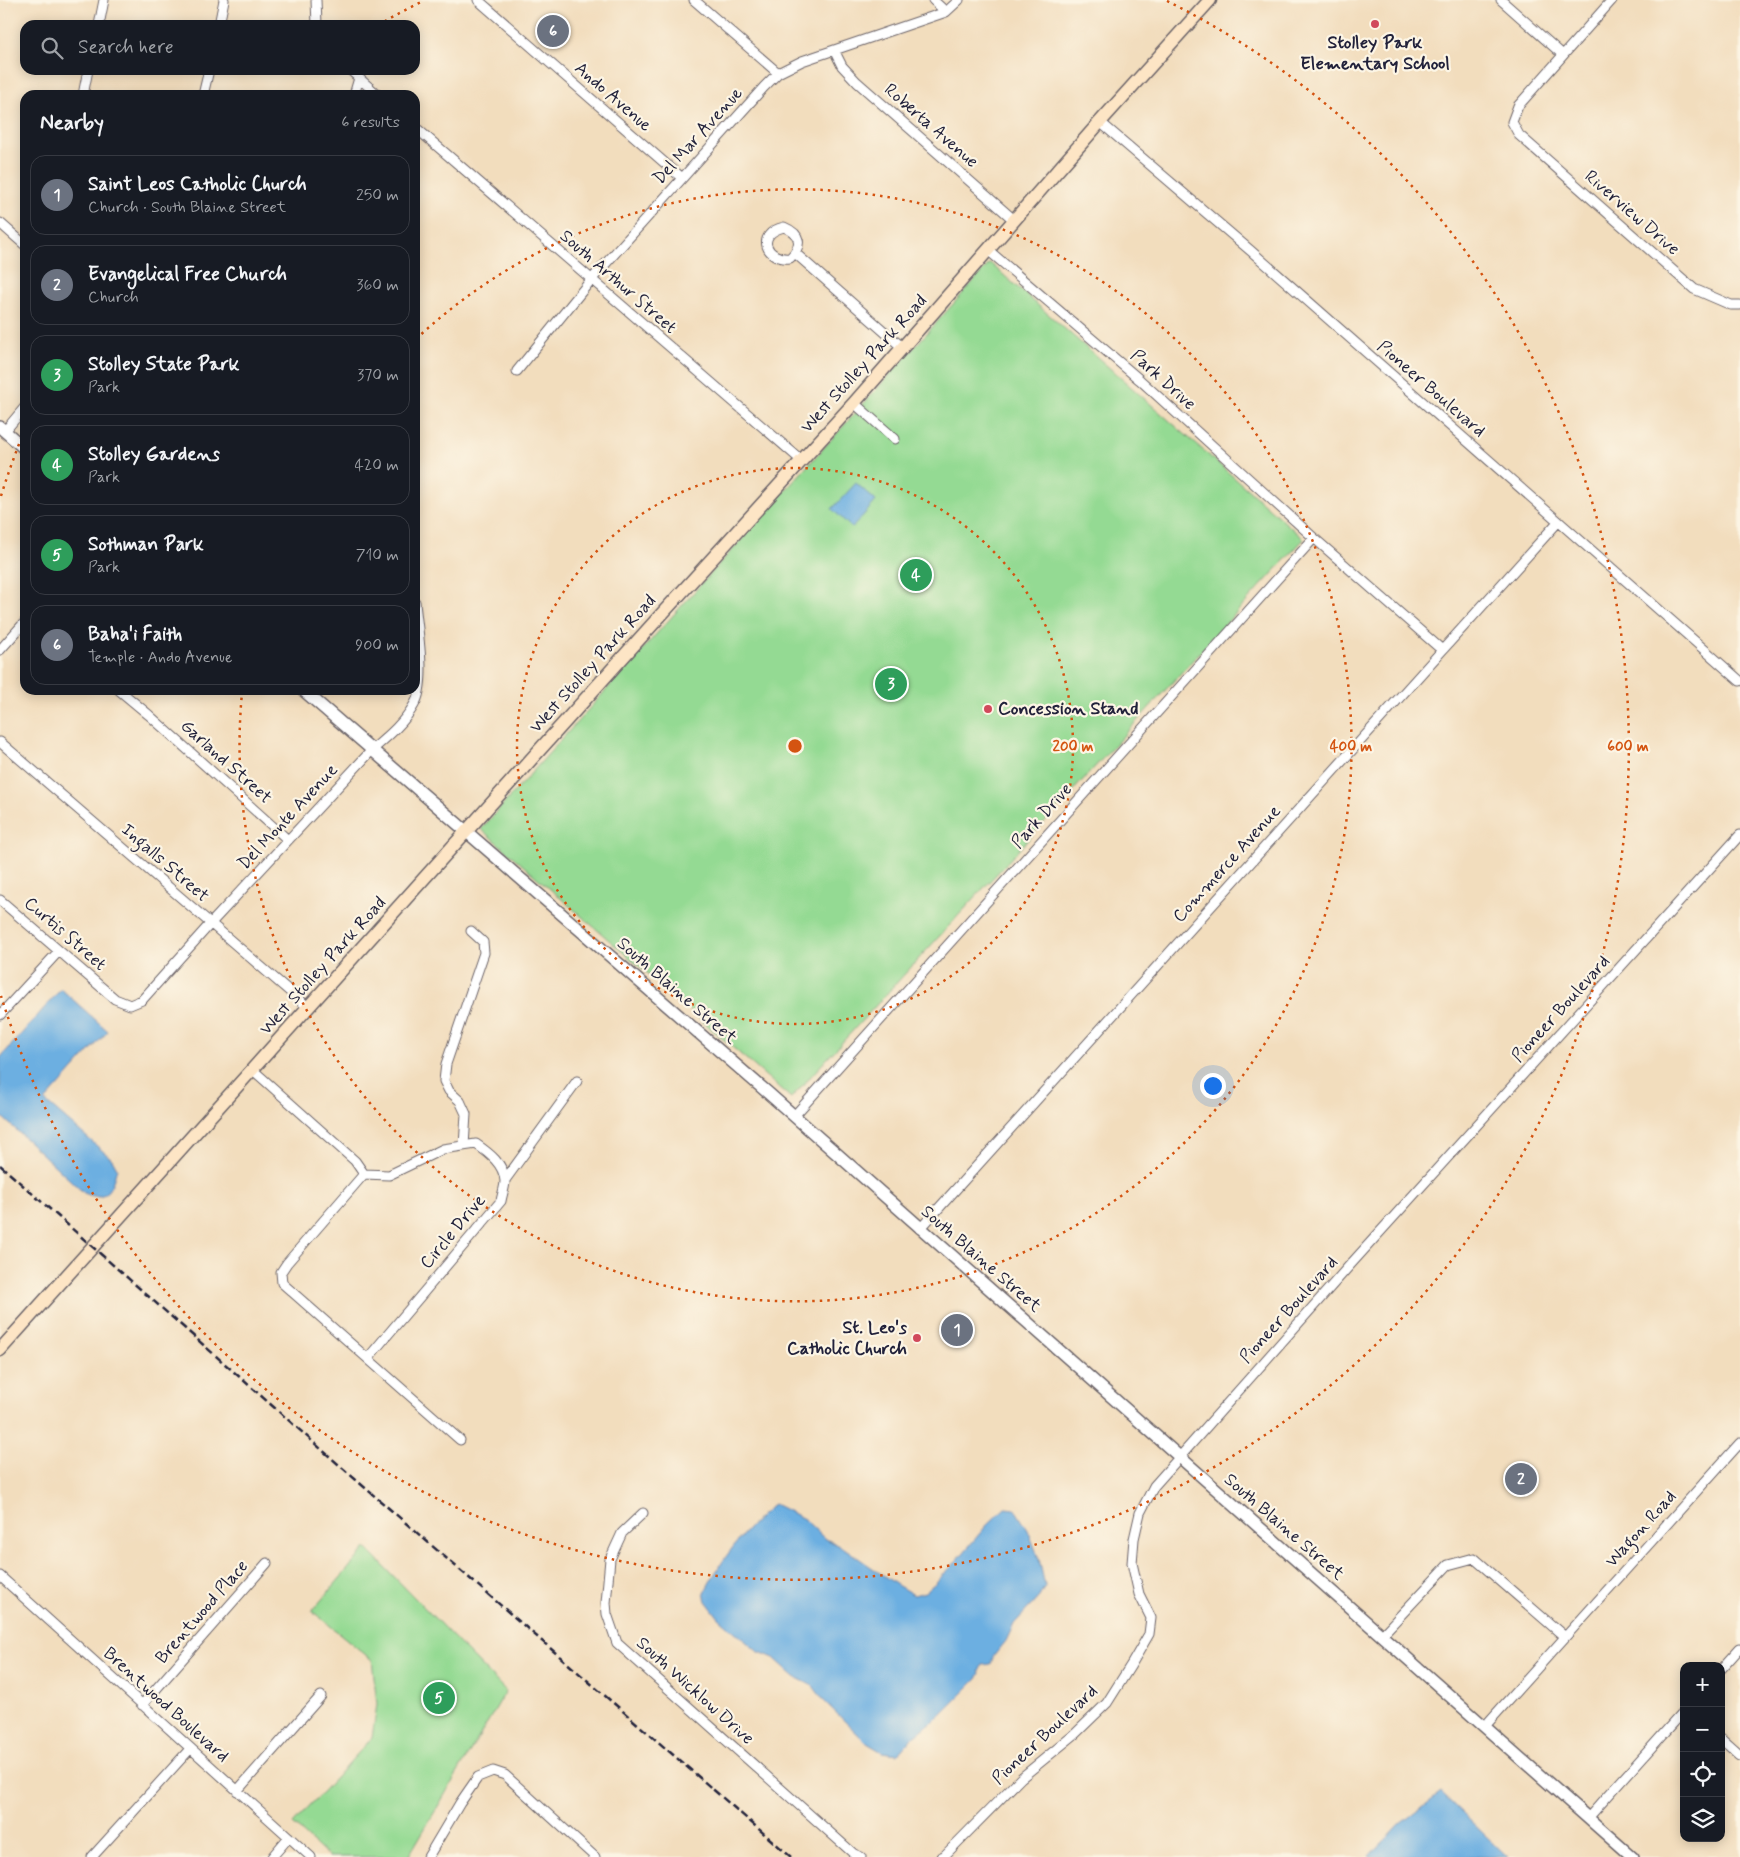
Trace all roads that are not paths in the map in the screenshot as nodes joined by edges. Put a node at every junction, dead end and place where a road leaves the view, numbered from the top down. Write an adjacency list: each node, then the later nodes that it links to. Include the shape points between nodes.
1 (104, 0): 12 (street)
2 (224, 0): 13 (street)
3 (316, 0): 14 (street)
4 (694, 0): 17 (street)
5 (933, 0): 11 (street)
6 (959, 0): 11 (street, Del Mar Avenue)
7 (1210, 0): 26 (main road, West Stolley Park Road)
8 (1501, 0): 16 (street)
9 (1612, 0): 16 (street)
10 (480, 1): 28 (street, Ando Avenue)
11 (946, 12): 15 (street, Del Mar Avenue)
12 (100, 20)
13 (220, 20)
14 (317, 20)
15 (834, 50): 17 (street, Del Mar Avenue); 29 (street, Roberta Avenue, via 842,66 857,82)
16 (1563, 55): 35 (street, Riverview Drive, via 1518,106 1512,122 1519,135 1694,289 1732,305)
17 (778, 73): 28 (street, Del Mar Avenue)
18 (87, 75): 22 (street)
19 (207, 75): 23 (street)
20 (356, 75): 21 (street)
21 (359, 78): 24 (street); 25 (street)
22 (84, 90)
23 (204, 90)
24 (355, 90)
25 (372, 90)
26 (1100, 122): 29 (main road, West Stolley Park Road); 44 (street, Pioneer Boulevard)
27 (420, 131): 34 (street, South Arthur Street)
28 (682, 178): 34 (street, Del Mar Avenue)
29 (1014, 220): 32 (main road, West Stolley Park Road)
30 (0, 223): 31 (street)
31 (20, 241)
32 (988, 250): 36 (main road, West Stolley Park Road); 45 (street, Park Drive, via 1140,380)
33 (795, 253): 36 (street)
34 (591, 280): 37 (street, Del Mar Avenue); 43 (street, South Arthur Street)
35 (1740, 305)
36 (903, 348): 38 (main road, West Stolley Park Road)
37 (517, 371)
38 (854, 403): 41 (street); 43 (main road, West Stolley Park Road)
39 (20, 412): 40 (street)
40 (2, 429): 42 (street)
41 (895, 439)
42 (20, 445)
43 (801, 460): 57 (main road, West Stolley Park Road)
44 (1558, 522): 48 (street, Commerce Avenue); 50 (street, Pioneer Boulevard)
45 (1314, 538): 48 (street, Park Drive); 69 (street, Park Drive)
46 (20, 628): 47 (street)
47 (0, 650)
48 (1442, 650): 73 (street, Commerce Avenue)
49 (420, 659): 51 (street, Del Monte Avenue)
50 (1740, 681)
51 (420, 688)
52 (125, 695): 59 (street, Garland Street)
53 (309, 695): 56 (street, South Blaine Street)
54 (418, 695): 56 (street, Del Monte Avenue, via 415,704 396,727)
55 (0, 742): 61 (street, Ingalls Street)
56 (372, 750): 57 (street, South Blaine Street); 59 (street, Del Monte Avenue)
57 (466, 832): 65 (main road, West Stolley Park Road); 69 (street, South Blaine Street)
58 (1740, 835): 78 (street, Pioneer Boulevard)
59 (288, 840): 61 (street, Del Monte Avenue)
60 (0, 900): 63 (street, Curtis Street)
61 (211, 924): 64 (street, Del Monte Avenue, via 142,1000 130,1005); 65 (street, Ingalls Street)
62 (471, 931): 70 (street, via 483,942 484,953 446,1064 444,1081 466,1114)
63 (59, 951): 64 (street, Curtis Street); 66 (street)
64 (108, 993)
65 (309, 1008): 67 (main road, West Stolley Park Road)
66 (0, 1015)
67 (252, 1070): 71 (street, via 355,1161); 74 (main road, West Stolley Park Road)
68 (577, 1081): 72 (street)
69 (794, 1116): 73 (street, South Blaine Street)
70 (464, 1146): 71 (street, via 443,1149 389,1175); 72 (street, via 476,1144 489,1153 500,1165)
71 (364, 1174): 75 (street, via 281,1272 282,1283)
72 (505, 1180): 75 (street, Circle Drive, via 501,1201)
73 (920, 1229): 78 (street, South Blaine Street)
74 (0, 1350)
75 (368, 1358): 76 (street)
76 (460, 1440)
77 (1740, 1443): 83 (street, Wagon Road)
78 (1179, 1457): 82 (street, South Blaine Street); 102 (street, Pioneer Boulevard, via 1154,1486 1140,1513 1134,1539 1132,1563 1139,1594 1151,1618 1145,1642 1106,1703 1075,1734 1021,1778)
79 (643, 1513): 101 (street, South Wicklow Drive, via 622,1533 610,1559 606,1603 617,1643 806,1813)
80 (267, 1563): 87 (street, Brentwood Place)
81 (0, 1576): 87 (street, Brentwood Boulevard)
82 (1381, 1636): 83 (street, via 1448,1565 1474,1558); 89 (street, South Blaine Street)
83 (1565, 1637): 89 (street, Wagon Road)
84 (1740, 1648): 85 (street)
85 (1725, 1665)
86 (321, 1696): 93 (street)
87 (142, 1705): 91 (street, Brentwood Boulevard)
88 (1680, 1715): 94 (street)
89 (1484, 1726): 94 (street, South Blaine Street)
90 (1725, 1743): 92 (street)
91 (190, 1749): 93 (street, Brentwood Boulevard); 96 (street)
92 (1740, 1756)
93 (237, 1791): 95 (street, Brentwood Boulevard)
94 (1588, 1818): 103 (street, South Blaine Street)
95 (289, 1838): 97 (street); 98 (street, Brentwood Boulevard)
96 (92, 1857)
97 (272, 1857)
98 (311, 1857)
99 (428, 1857): 100 (street, via 478,1777 493,1772 505,1775)
100 (594, 1857)
101 (861, 1857)
102 (941, 1857)
103 (1632, 1857)

